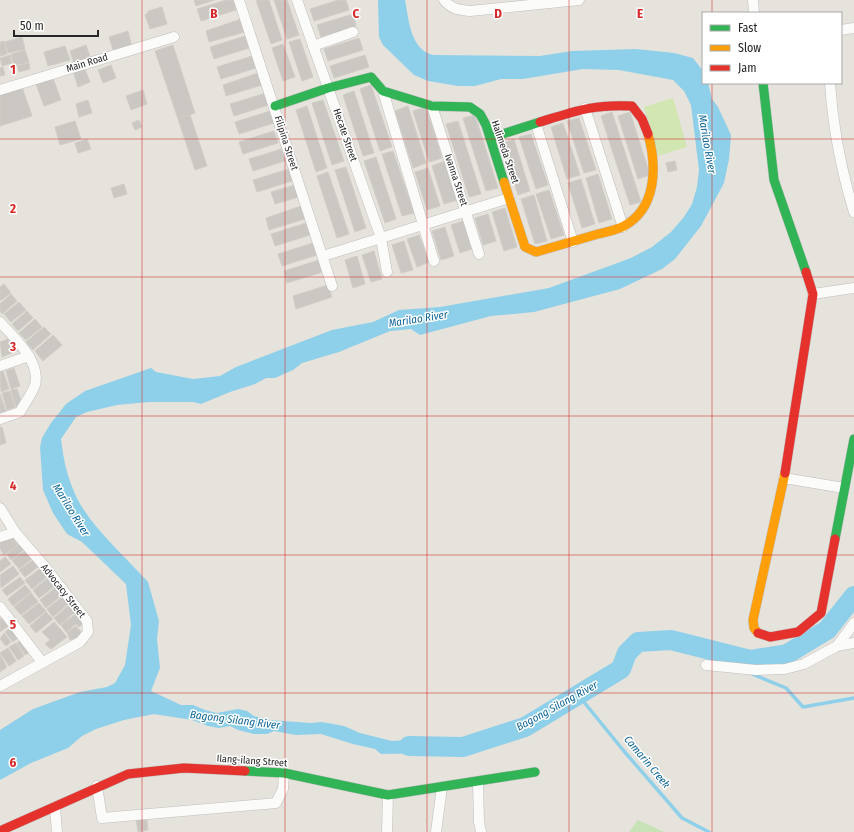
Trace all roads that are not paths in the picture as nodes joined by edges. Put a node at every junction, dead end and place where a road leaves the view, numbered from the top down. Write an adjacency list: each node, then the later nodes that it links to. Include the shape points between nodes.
1 (239, 0): 17 (street, Filipina Street)
2 (297, 0): 11 (street, Hecate Street)
3 (444, 0): 4 (street, via 458,10 470,11)
4 (579, 0)
5 (752, 0): 6 (street)
6 (754, 12)
7 (854, 28): 8 (street)
8 (842, 30)
9 (353, 32): 11 (street)
10 (174, 37): 15 (street, Main Road)
11 (313, 46): 14 (street, Hecate Street)
12 (763, 84): 35 (street, via 774,180)
13 (830, 84): 24 (street, via 842,174)
14 (328, 88): 16 (street, Halimeda Street, via 371,77); 17 (street, Halimeda Street); 27 (street, Hecate Street)
15 (0, 90)
16 (383, 91): 18 (street, Halimeda Street); 25 (street)
17 (275, 106): 30 (street, Filipina Street)
18 (432, 106): 21 (street, Halimeda Street, via 470,107 480,114); 23 (street, Ivanna Street)
19 (585, 108): 20 (street); 26 (street); 26 (street, via 608,105 632,106 643,120 654,158 653,189 634,222)
20 (536, 124): 21 (street); 28 (street)
21 (490, 138): 22 (street, Halimeda Street)
22 (509, 198): 23 (street); 28 (street, Halimeda Street, via 525,247 536,252)
23 (466, 211): 25 (street); 29 (street, Ivanna Street)
24 (854, 212)
25 (422, 225): 27 (street); 31 (street)
26 (623, 227): 28 (street)
27 (381, 238): 30 (street); 32 (street, Hecate Street)
28 (573, 242)
29 (479, 254)
30 (323, 256): 33 (street, Filipina Street)
31 (434, 261)
32 (387, 272)
33 (332, 286)
34 (854, 288): 35 (street)
35 (813, 294): 41 (street)
36 (0, 322): 37 (street)
37 (29, 356): 38 (street); 39 (street, via 36,378 34,387 20,412)
38 (0, 366)
39 (0, 419)
40 (854, 439): 42 (street)
41 (784, 478): 42 (street); 42 (street, via 753,620 754,628 759,635 770,637 798,632 821,613)
42 (844, 488)
43 (0, 508): 44 (street, Advocacy Street)
44 (14, 532): 45 (street); 50 (street, Advocacy Street, via 87,621 88,632 80,642)
45 (0, 537)
46 (0, 607): 50 (street)
47 (854, 623): 49 (street)
48 (854, 643): 49 (street)
49 (837, 646): 51 (street, via 804,664 786,669 756,670)
50 (42, 662): 52 (street, Advocacy Street)
51 (706, 665)
52 (0, 686)
53 (535, 772): 55 (street, Ilang-ilang Street)
54 (284, 773): 56 (street, Ilang-ilang Street, via 184,768 128,774); 56 (street, via 283,789 276,803 102,818); 58 (street, Ilang-ilang Street)
55 (478, 782): 57 (street, Ilang-ilang Street); 65 (street, via 479,822)
56 (97, 786): 59 (street, Ilang-ilang Street)
57 (442, 787): 58 (street, Ilang-ilang Street); 64 (street)
58 (388, 795): 63 (street)
59 (55, 807): 60 (street, Ilang-ilang Street); 62 (street)
60 (13, 829): 61 (street, Ilang-ilang Street)
61 (0, 832)
62 (57, 832)
63 (387, 832)
64 (436, 832)
65 (482, 832)

